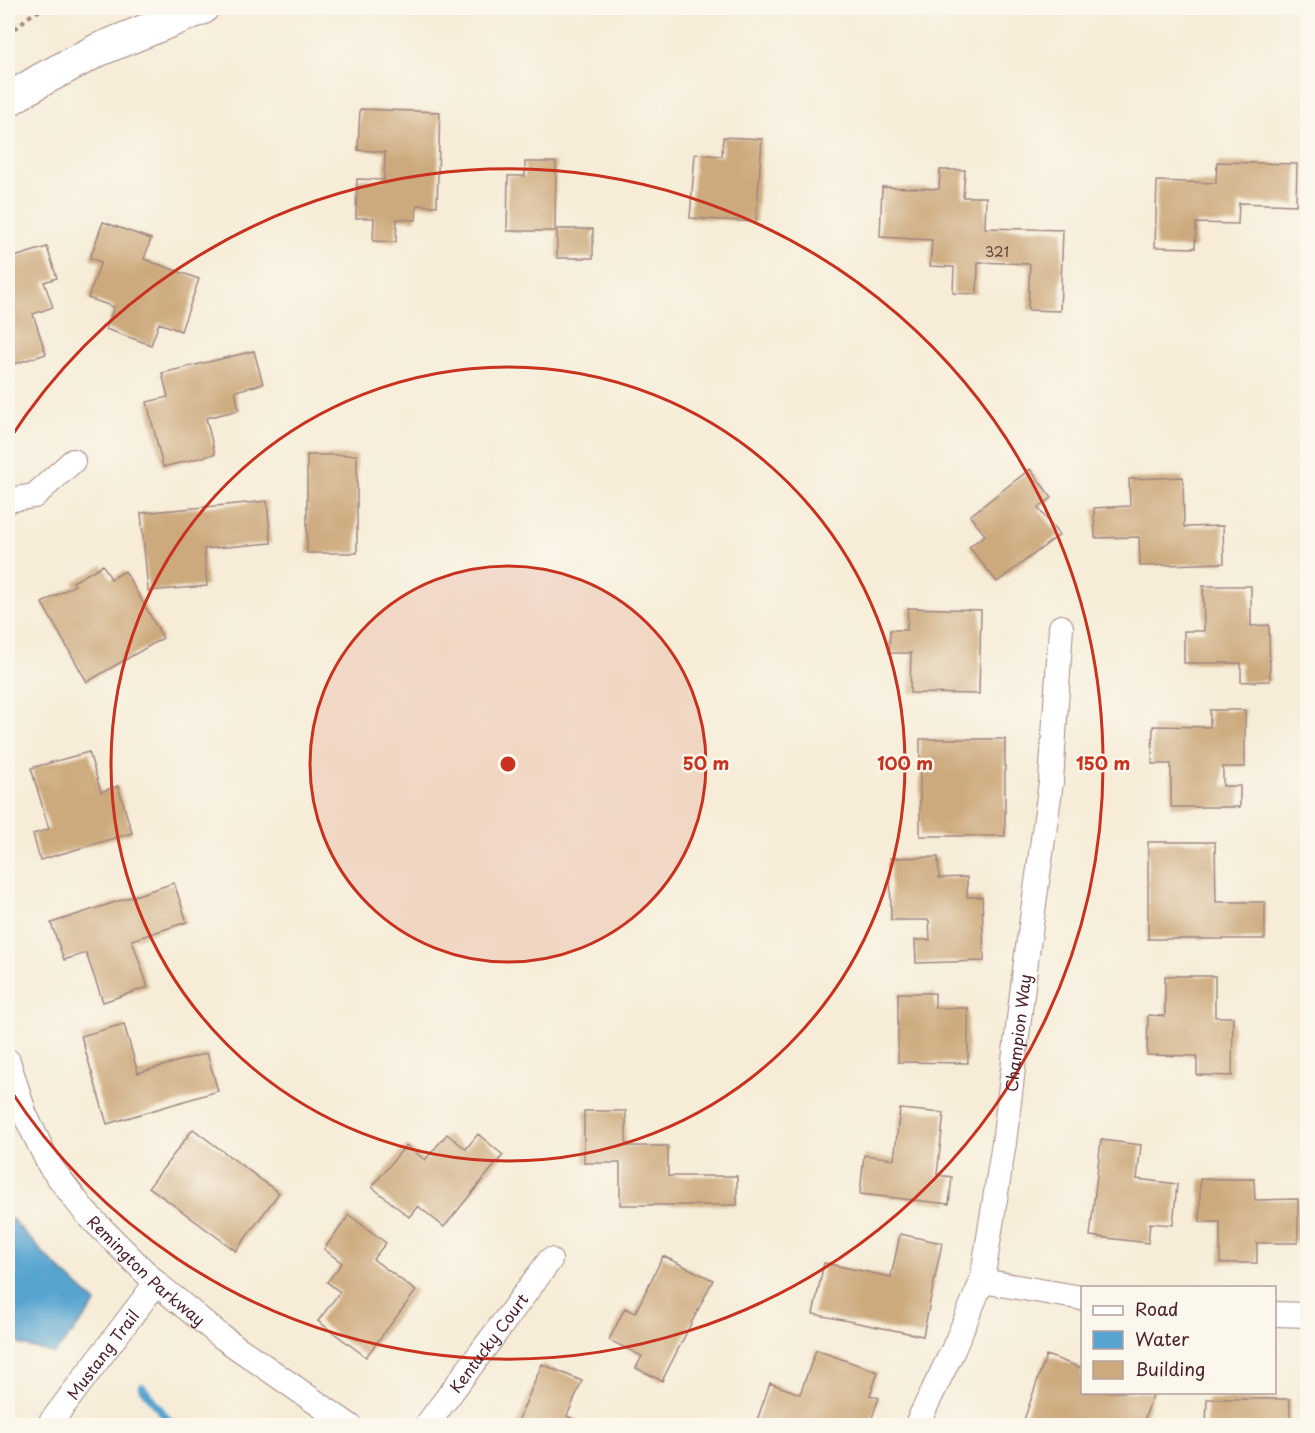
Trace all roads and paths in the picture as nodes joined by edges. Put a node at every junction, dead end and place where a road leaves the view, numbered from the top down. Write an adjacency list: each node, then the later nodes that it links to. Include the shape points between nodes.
1 (44, 8): 3 (path)
2 (202, 8): 4 (main road, via 98,50)
3 (8, 35)
4 (8, 100)
5 (73, 461): 6 (street, via 34,496)
6 (8, 500)
7 (1061, 627): 10 (street, Champion Way, via 1051,782)
8 (8, 1061): 11 (street, Remington Parkway, via 26,1115 50,1166 85,1212)
9 (550, 1260): 17 (street, Kentucky Court)
10 (982, 1281): 12 (street); 18 (street, Champion Way)
11 (156, 1283): 15 (street, Mustang Trail); 16 (street, Remington Parkway, via 222,1337)
12 (1081, 1298)
13 (1276, 1314): 14 (street)
14 (1308, 1315)
15 (48, 1425)
16 (350, 1425)
17 (426, 1425)
18 (916, 1425)

